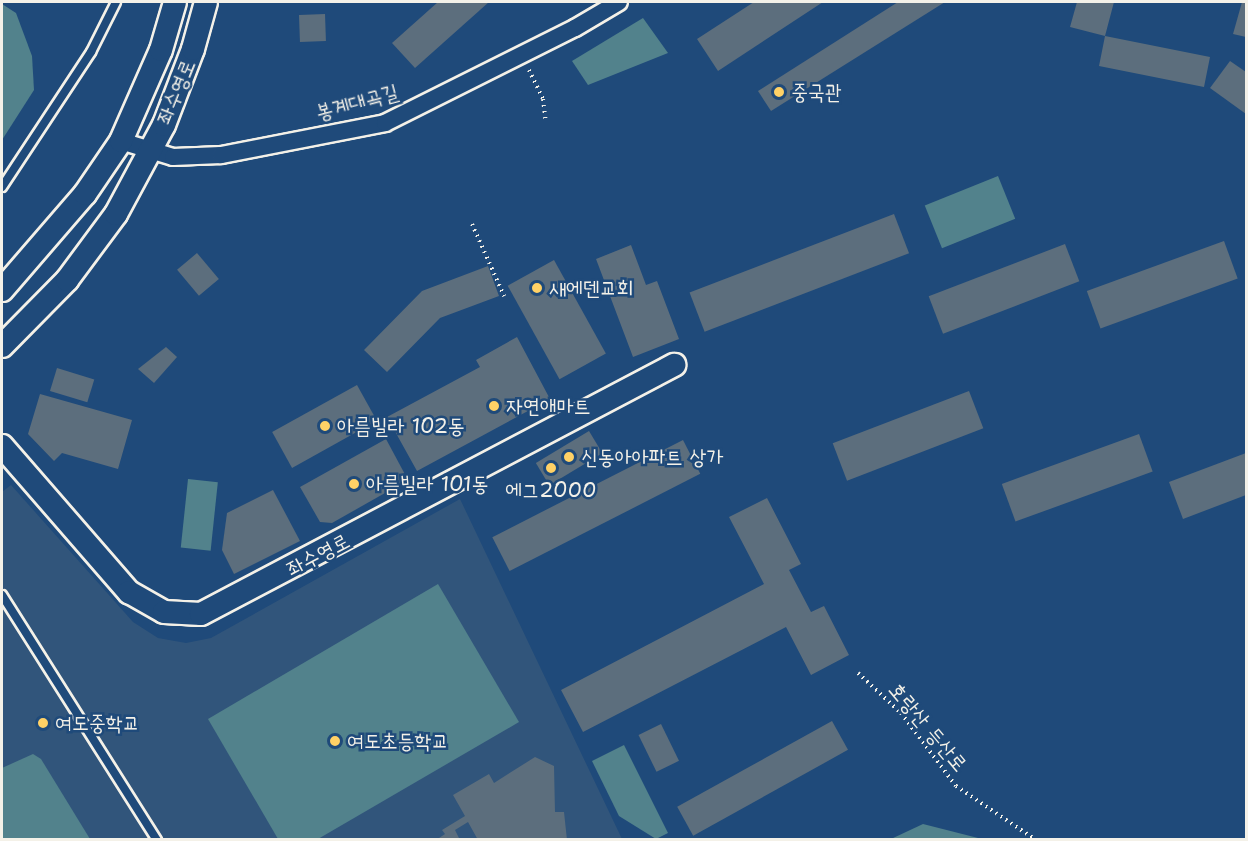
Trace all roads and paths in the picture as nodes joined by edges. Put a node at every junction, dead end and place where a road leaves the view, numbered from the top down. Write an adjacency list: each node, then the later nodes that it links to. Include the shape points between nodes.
1 (116, 2): 9 (lane, via 91,52)
2 (175, 2): 7 (street, 좌수영로, via 161,50)
3 (206, 2): 8 (street, 좌수영로, via 193,49)
4 (619, 2): 8 (street, 봉계대곡길, via 385,123 221,155 172,157)
5 (529, 71): 6 (path, via 543,99)
6 (546, 122)
7 (121, 141): 8 (street, 봉계대곡길); 11 (street, 좌수영로, via 85,194)
8 (151, 153): 13 (street, 좌수영로, via 116,214 67,280)
9 (2, 187)
10 (472, 224): 12 (path)
11 (2, 290)
12 (504, 296)
13 (2, 346)
14 (674, 365): 15 (street, 좌수영로, via 222,607 201,614 164,612 129,592)
15 (2, 446)
16 (2, 595): 18 (lane)
17 (858, 673): 19 (path, 호랑산 등산로, via 902,713 956,786)
18 (157, 840)
19 (1036, 840)

